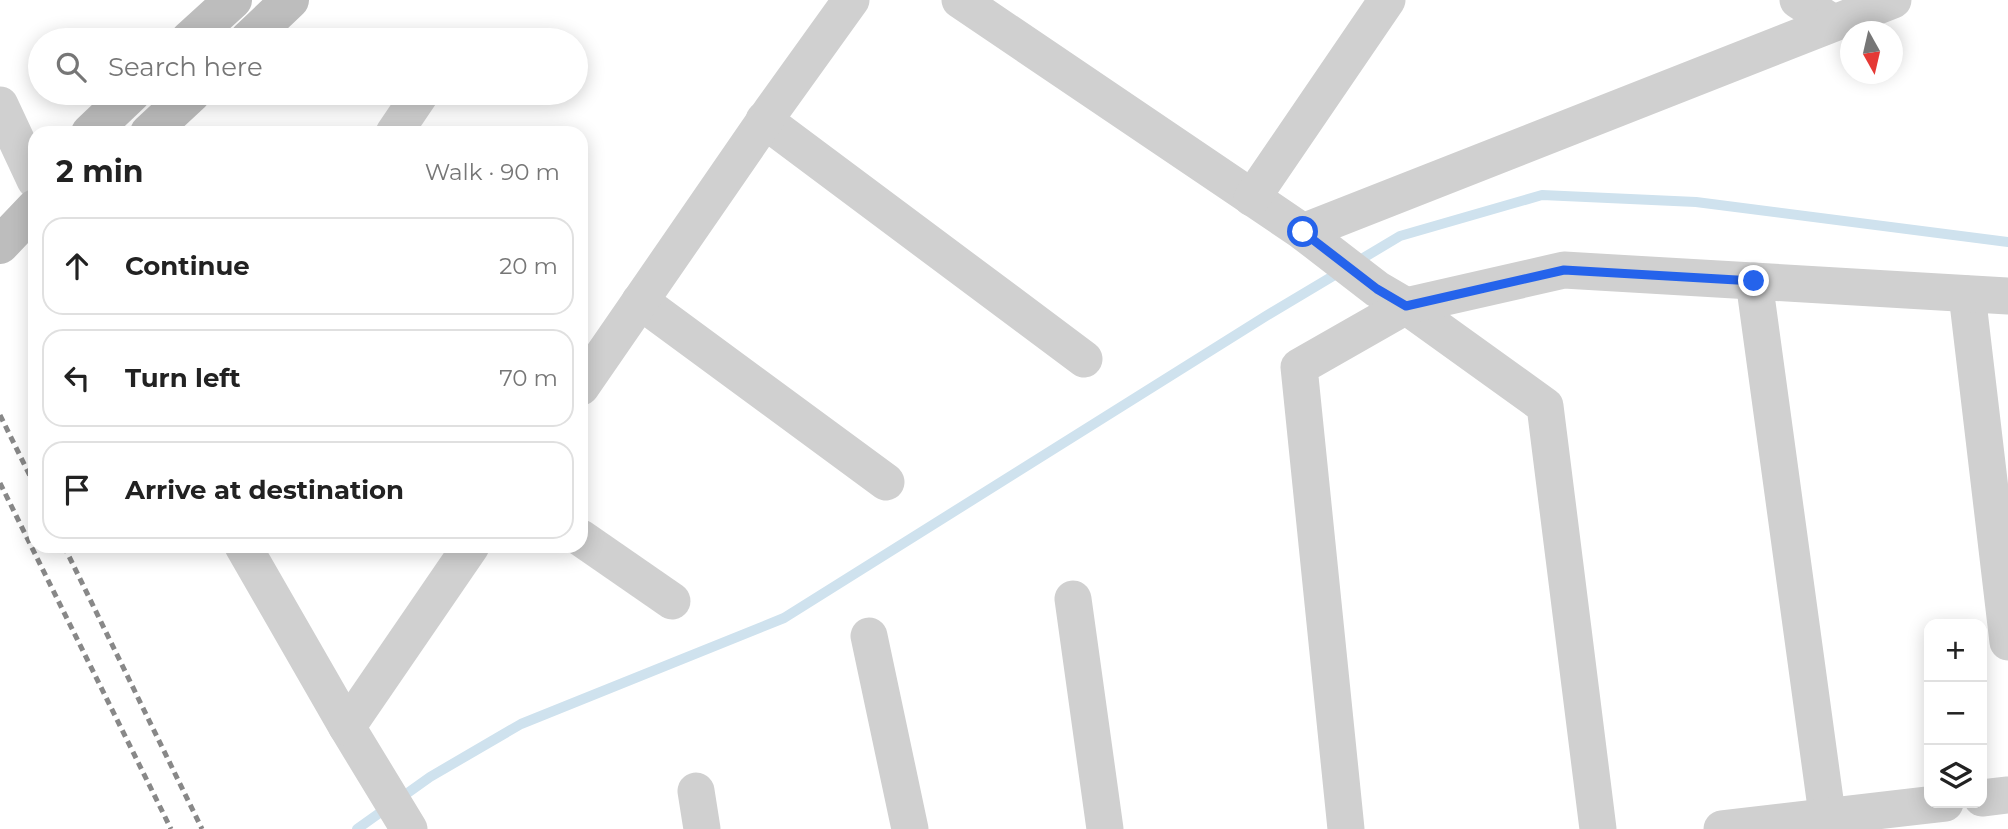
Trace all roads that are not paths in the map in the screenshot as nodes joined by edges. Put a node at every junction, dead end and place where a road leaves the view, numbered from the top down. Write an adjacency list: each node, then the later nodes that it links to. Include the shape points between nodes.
1 (233, 0): 9 (street)
2 (290, 0): 10 (street)
3 (851, 0): 15 (street)
4 (960, 0): 20 (street)
5 (1387, 0): 20 (street)
6 (1798, 0): 8 (street)
7 (1893, 0): 8 (street)
8 (1833, 23): 22 (street)
9 (202, 28)
10 (261, 28)
11 (0, 105): 19 (street)
12 (119, 105): 16 (street)
13 (179, 105): 17 (street)
14 (413, 105): 18 (street)
15 (764, 120): 28 (street); 29 (street)
16 (97, 126)
17 (157, 126)
18 (399, 126)
19 (28, 165)
20 (1252, 198): 22 (street)
21 (28, 215): 23 (street)
22 (1314, 240): 27 (street)
23 (0, 245)
24 (1754, 281): 25 (street); 27 (street, via 1564,270); 44 (street)
25 (1968, 294): 26 (street); 38 (street)
26 (2008, 296)
27 (1391, 297): 49 (street, via 1299,366); 50 (street, via 1545,406)
28 (640, 301): 30 (street); 31 (street)
29 (1084, 359)
30 (588, 377)
31 (886, 482)
32 (588, 543): 36 (street)
33 (247, 553): 39 (street)
34 (466, 553): 39 (street)
35 (1073, 599): 48 (street)
36 (672, 601)
37 (869, 636): 47 (street)
38 (2008, 642)
39 (346, 726): 45 (street)
40 (696, 791): 46 (street)
41 (2008, 795): 42 (street)
42 (1987, 798)
43 (1924, 807): 44 (street)
44 (1828, 823): 51 (street)
45 (408, 828)
46 (702, 829)
47 (910, 829)
48 (1105, 829)
49 (1346, 829)
50 (1598, 829)
51 (1722, 829)

